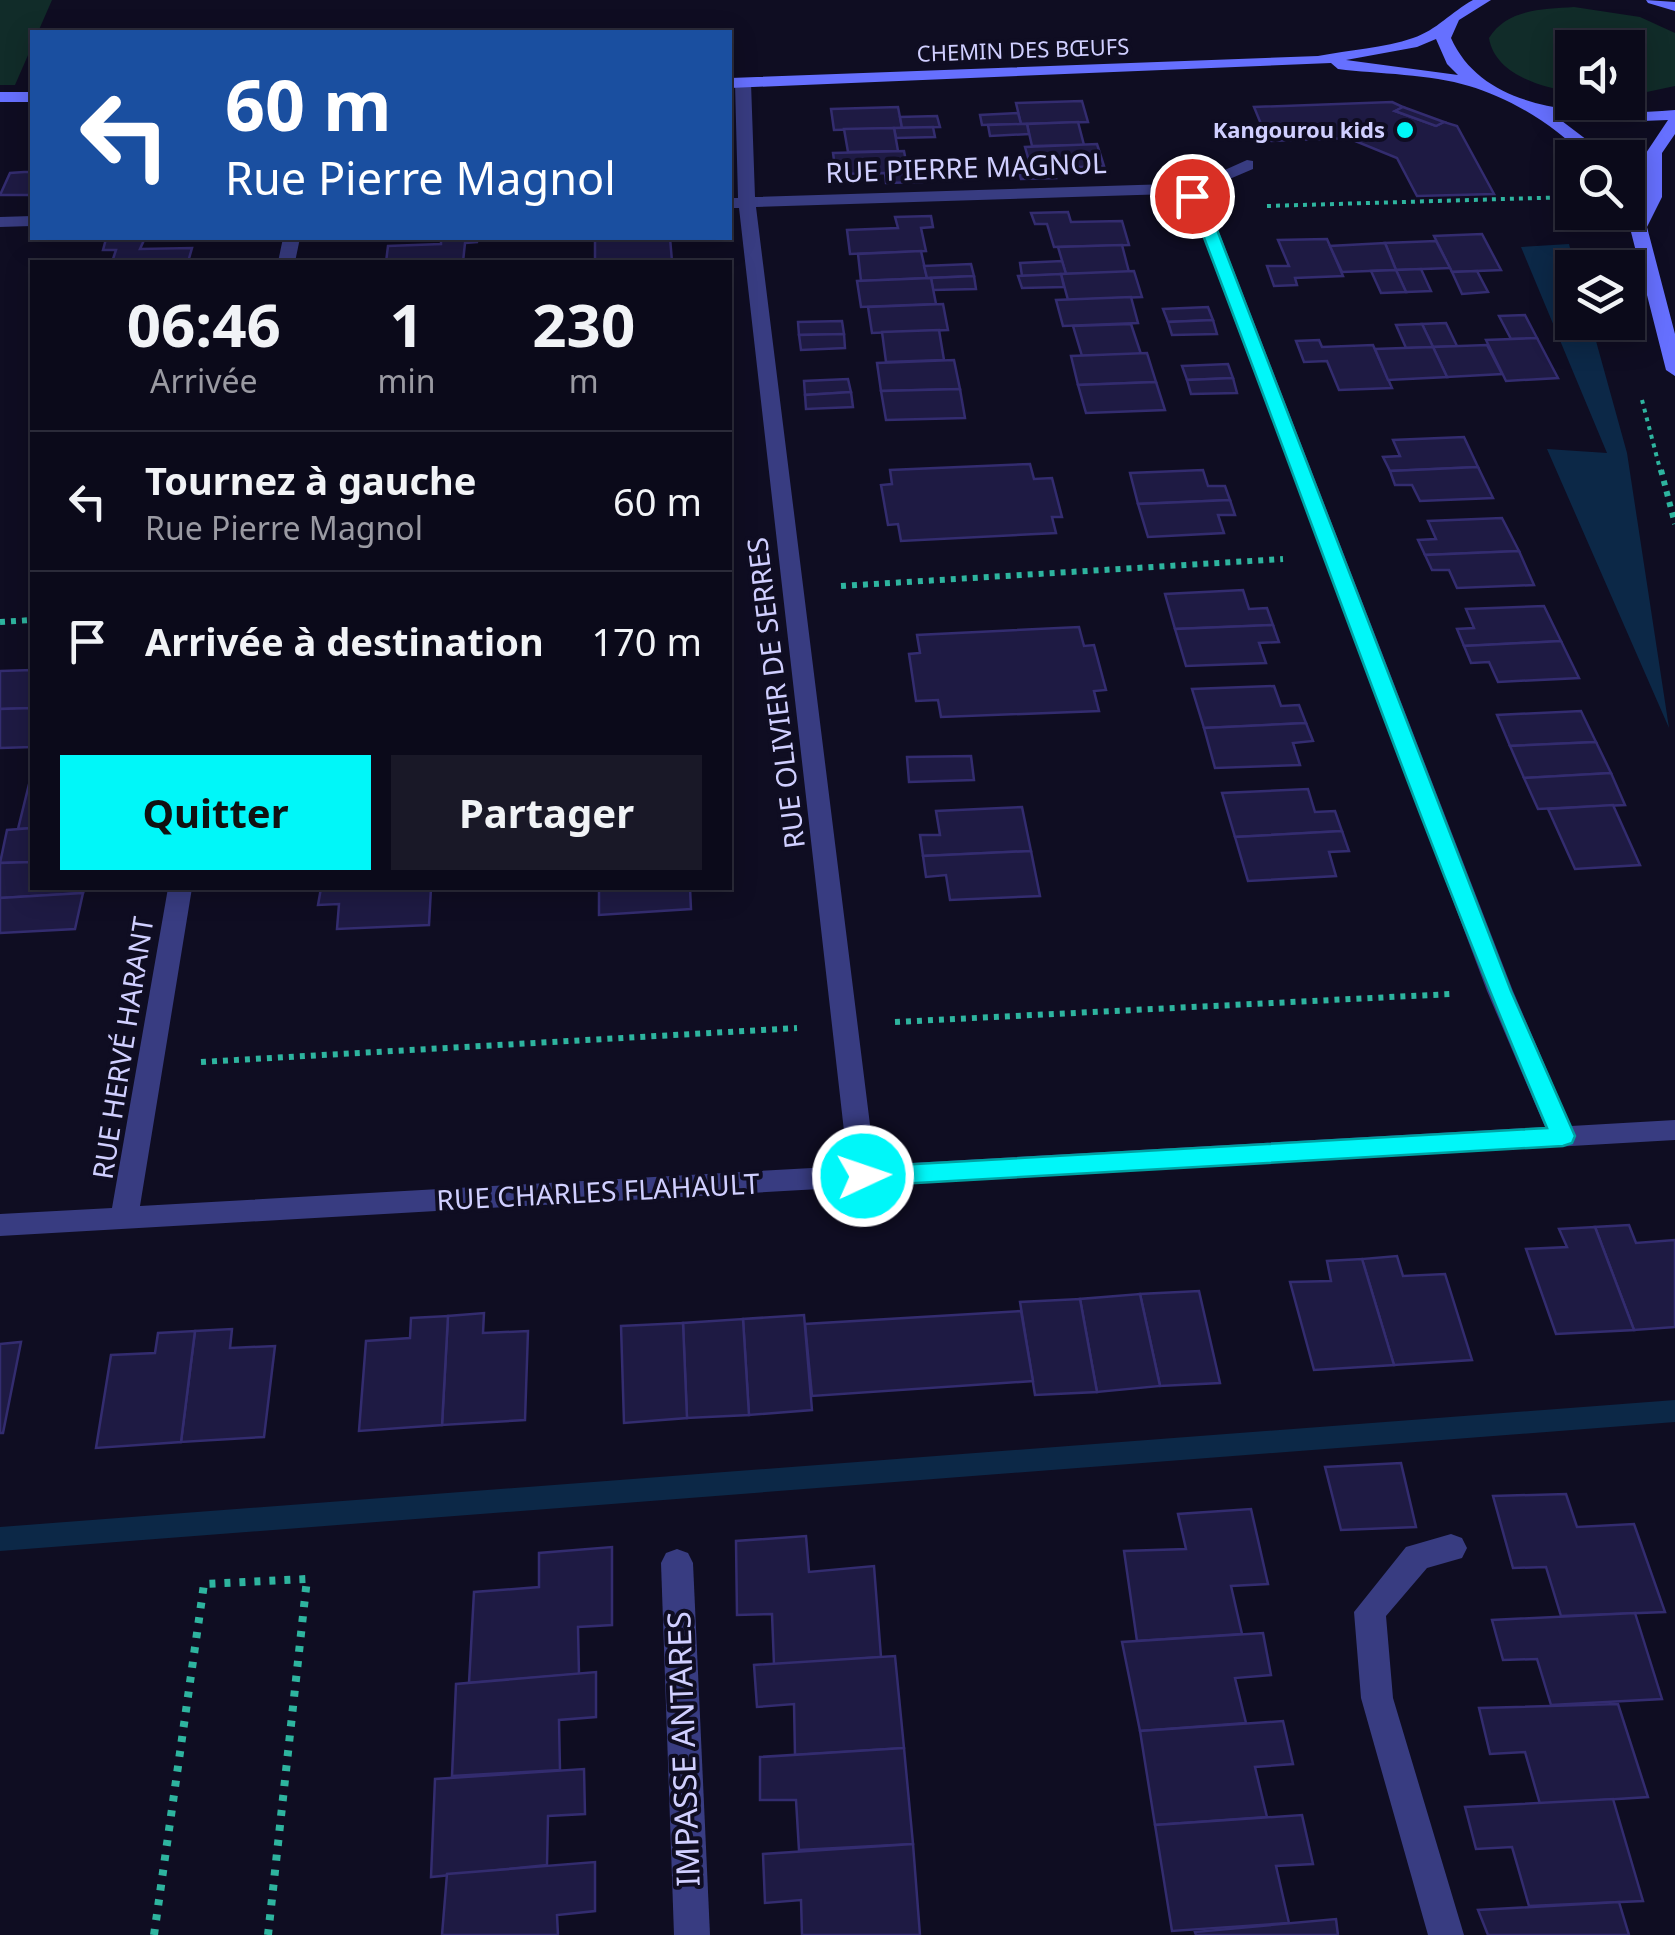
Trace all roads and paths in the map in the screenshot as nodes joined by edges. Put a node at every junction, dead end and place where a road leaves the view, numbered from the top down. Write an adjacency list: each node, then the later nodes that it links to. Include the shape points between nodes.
1 (1484, 0): 2 (main road, CHEMIN DES BŒUFS)
2 (1445, 28): 3 (main road, CHEMIN DES BŒUFS, via 1417,42); 4 (main road, via 1444,49)
3 (1318, 61): 4 (main road, CHEMIN DES BŒUFS); 5 (main road, CHEMIN DES BŒUFS)
4 (1475, 82): 8 (main road)
5 (737, 83): 14 (street, RUE OLIVIER DE SERRES)
6 (0, 97): 7 (main road)
7 (30, 97)
8 (1530, 106): 9 (main road); 10 (main road)
9 (1675, 119): 15 (main road, via 1654,154 1654,196)
10 (1578, 140)
11 (1247, 166): 12 (street)
12 (1186, 191): 14 (street, RUE PIERRE MAGNOL); 16 (street)
13 (1555, 198): 16 (path)
14 (739, 202): 24 (street, RUE OLIVIER DE SERRES)
15 (1645, 206)
16 (1201, 209): 23 (street)
17 (30, 221): 18 (street)
18 (0, 222)
19 (1635, 230): 20 (main road)
20 (1675, 370)
21 (1640, 393): 22 (path)
22 (1675, 524)
23 (1336, 556): 24 (path); 29 (street, via 1500,991)
24 (794, 589): 30 (street, RUE OLIVIER DE SERRES)
25 (30, 620): 26 (path)
26 (0, 622)
27 (180, 890): 31 (street, RUE HERVÉ HARANT)
28 (1675, 1130): 29 (street, RUE CHARLES FLAHAULT)
29 (1563, 1136): 30 (street, RUE CHARLES FLAHAULT)
30 (863, 1176): 31 (street, RUE CHARLES FLAHAULT)
31 (124, 1218): 32 (street, RUE CHARLES FLAHAULT)
32 (0, 1225)
33 (1452, 1548): 38 (street, via 1416,1557 1370,1612 1378,1698)
34 (677, 1563): 37 (street, IMPASSE ANTARES)
35 (154, 1935): 36 (path, via 204,1584 307,1580)
36 (268, 1935)
37 (692, 1935)
38 (1446, 1935)

